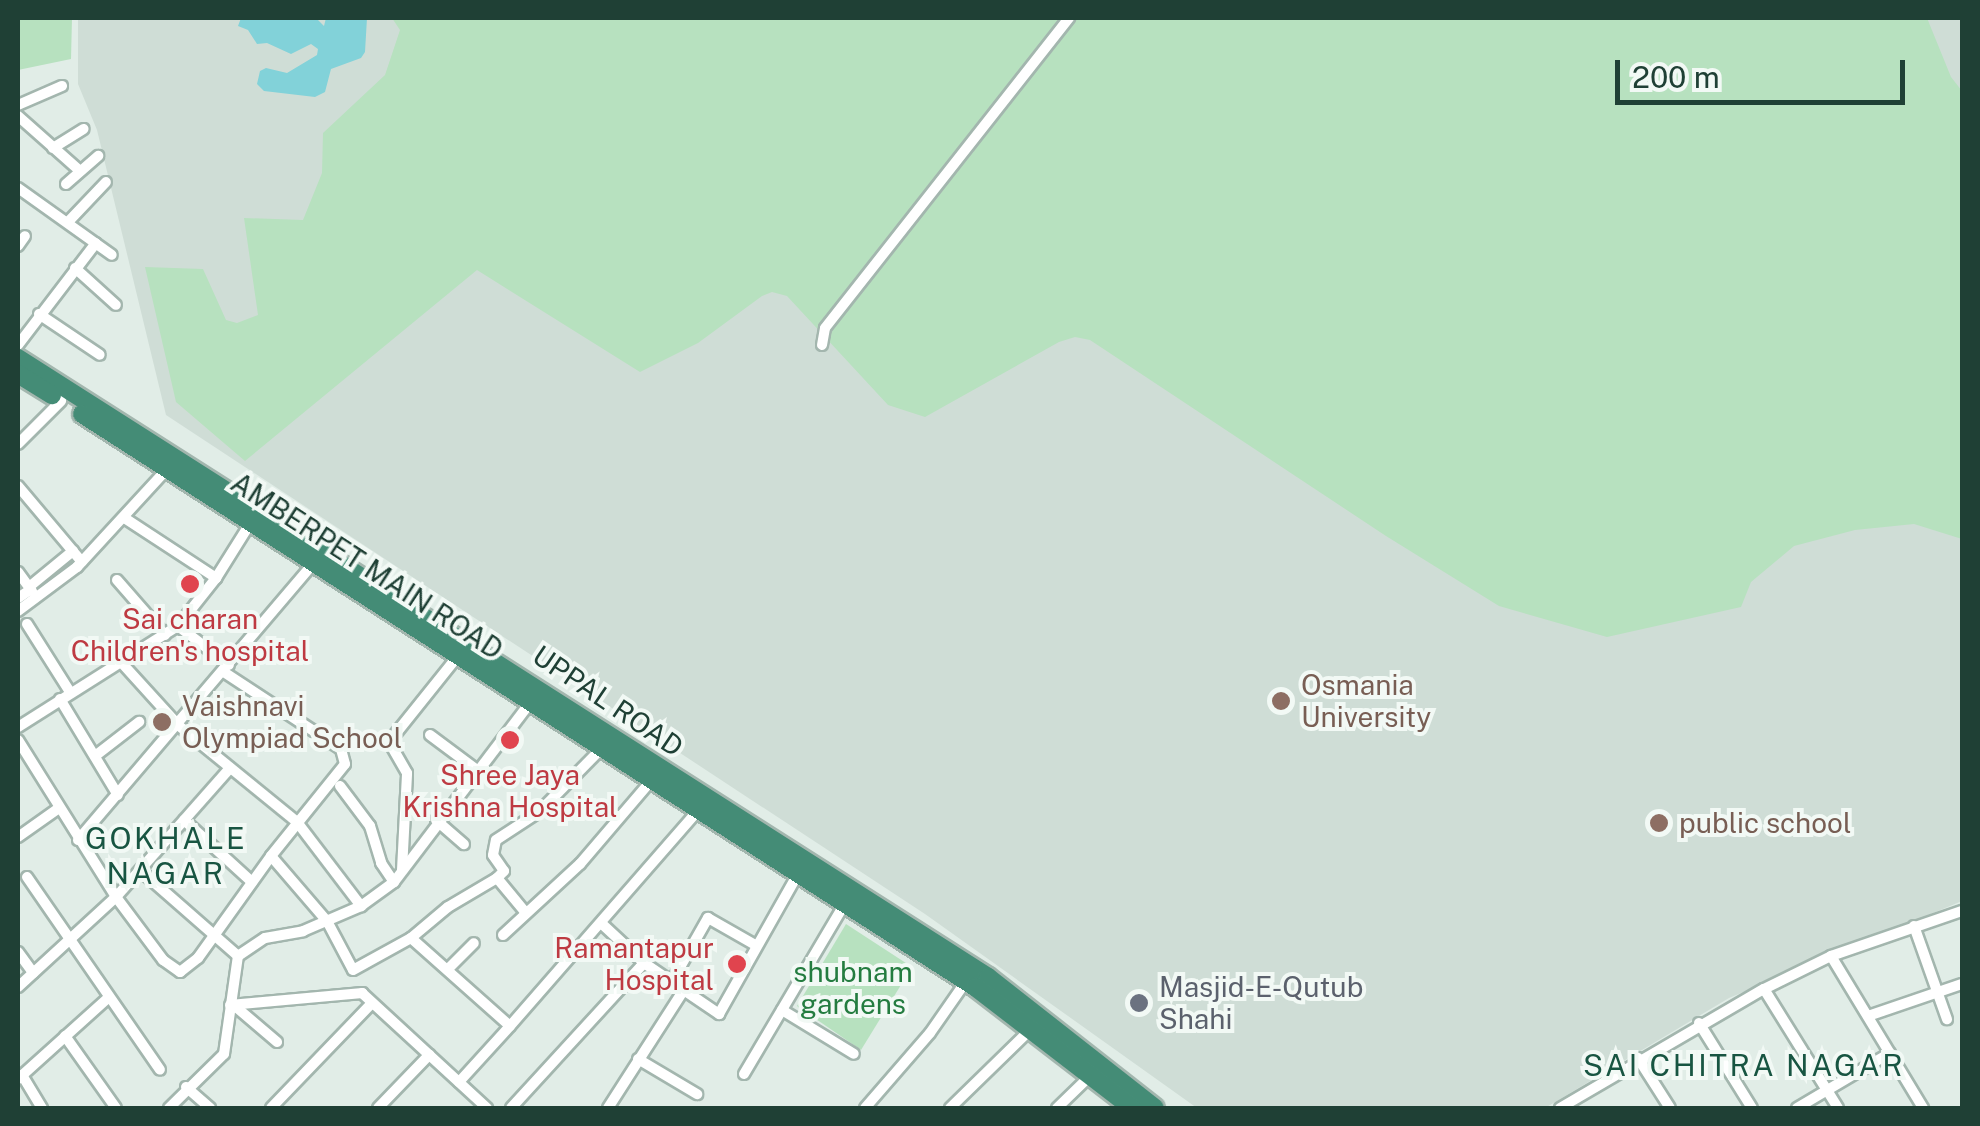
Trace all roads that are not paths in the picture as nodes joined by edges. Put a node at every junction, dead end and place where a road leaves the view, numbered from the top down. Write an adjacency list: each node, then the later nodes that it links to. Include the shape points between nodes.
1 (1069, 18): 19 (street, via 826,328)
2 (62, 86): 3 (street)
3 (18, 104)
4 (18, 116): 6 (street)
5 (83, 129): 6 (street)
6 (54, 148): 8 (street)
7 (98, 156): 8 (street)
8 (80, 171): 10 (street)
9 (106, 182): 12 (street)
10 (66, 184)
11 (18, 188): 12 (street)
12 (68, 222): 13 (street)
13 (96, 243): 14 (street); 15 (street)
14 (112, 255)
15 (75, 268): 16 (street); 17 (street)
16 (116, 306)
17 (40, 314): 18 (street); 20 (street)
18 (18, 345)
19 (822, 345)
20 (100, 354)
21 (18, 358): 25 (highway)
22 (18, 374): 23 (highway, AMBERPET MAIN ROAD)
23 (61, 401): 24 (street); 25 (highway, AMBERPET MAIN ROAD)
24 (18, 444)
25 (171, 464): 27 (highway, AMBERPET MAIN ROAD); 28 (street)
26 (18, 486): 29 (street)
27 (254, 516): 31 (highway, AMBERPET MAIN ROAD); 33 (street); 57 (highway, UPPAL ROAD)
28 (126, 519): 30 (street); 33 (street)
29 (73, 551): 30 (street); 35 (street)
30 (82, 562): 35 (street)
31 (313, 564): 40 (highway, AMBERPET MAIN ROAD); 42 (street)
32 (18, 575): 35 (street)
33 (216, 578): 38 (street)
34 (117, 580): 39 (street)
35 (29, 595): 36 (street)
36 (18, 612)
37 (26, 624): 43 (street)
38 (178, 626): 39 (street); 42 (street)
39 (165, 635): 41 (street)
40 (458, 656): 44 (highway, AMBERPET MAIN ROAD); 67 (street, via 389,742 407,777)
41 (120, 660): 43 (street); 46 (street)
42 (226, 668): 46 (street); 61 (street, via 346,755)
43 (65, 696): 47 (street); 51 (street)
44 (529, 704): 50 (highway, AMBERPET MAIN ROAD); 53 (street)
45 (140, 722): 51 (street)
46 (178, 725): 52 (street); 56 (street)
47 (18, 727)
48 (430, 735): 53 (street)
49 (18, 740): 58 (street)
50 (600, 750): 54 (highway, AMBERPET MAIN ROAD); 70 (street, via 539,812 496,840 494,855 504,872)
51 (94, 756): 56 (street)
52 (230, 768): 59 (street); 61 (street)
53 (477, 770): 60 (street)
54 (650, 782): 57 (highway, AMBERPET MAIN ROAD); 77 (street, via 580,864)
55 (340, 786): 72 (street, via 366,817)
56 (118, 794): 63 (street)
57 (703, 806): 68 (highway, AMBERPET MAIN ROAD); 79 (street); 93 (highway, UPPAL ROAD)
58 (59, 808): 62 (street); 63 (street)
59 (184, 820): 66 (street); 71 (street)
60 (436, 820): 64 (street); 67 (street)
61 (297, 822): 65 (street); 75 (street)
62 (18, 837)
63 (78, 840): 73 (street)
64 (464, 844)
65 (271, 856): 71 (street); 78 (street)
66 (141, 871): 73 (street); 81 (street)
67 (402, 872): 72 (street)
68 (798, 874): 74 (highway, AMBERPET MAIN ROAD); 86 (street)
69 (26, 877): 84 (street)
70 (497, 878): 77 (street); 83 (street)
71 (252, 882): 81 (street)
72 (394, 882): 75 (street)
73 (116, 898): 81 (street, via 174,971 189,967); 84 (street)
74 (845, 903): 93 (highway, AMBERPET MAIN ROAD); 103 (street)
75 (360, 906): 78 (street)
76 (1962, 911): 80 (street)
77 (526, 913): 82 (street)
78 (327, 921): 83 (street, via 353,970); 88 (street, via 264,938)
79 (602, 923): 90 (street); 107 (street)
80 (1914, 926): 89 (street); 99 (street)
81 (212, 934): 88 (street)
82 (503, 935)
83 (411, 938): 91 (street)
84 (70, 941): 92 (street); 100 (street)
85 (474, 942): 91 (street)
86 (757, 946): 94 (street, via 708,918); 98 (street, via 719,1014)
87 (18, 952): 92 (street)
88 (238, 956): 102 (street)
89 (1832, 956): 97 (street); 104 (street)
90 (644, 963): 94 (street); 132 (street)
91 (449, 968): 107 (street)
92 (33, 973): 96 (street)
93 (971, 975): 108 (highway, AMBERPET MAIN ROAD); 134 (street); 138 (highway, UPPAL ROAD)
94 (671, 982): 98 (street)
95 (1962, 984): 99 (street)
96 (18, 986)
97 (1764, 988): 106 (street); 122 (street)
98 (684, 991): 115 (street)
99 (1938, 992): 104 (street); 105 (street)
100 (109, 997): 109 (street); 116 (street)
101 (372, 1002): 102 (street, via 350,992); 112 (street); 129 (street)
102 (233, 1006): 110 (street); 121 (street, via 224,1054)
103 (782, 1010): 113 (street); 117 (street)
104 (1868, 1016): 111 (street)
105 (1947, 1019)
106 (1698, 1023): 114 (street); 142 (street)
107 (510, 1026): 120 (street)
108 (1031, 1029): 118 (highway, AMBERPET MAIN ROAD); 135 (street)
109 (64, 1036): 119 (street); 126 (street)
110 (277, 1042)
111 (1890, 1053): 122 (street); 145 (street)
112 (430, 1054): 120 (street); 130 (street)
113 (854, 1054)
114 (1638, 1058): 124 (street); 141 (street)
115 (638, 1059): 123 (street); 133 (street)
116 (160, 1070)
117 (744, 1074)
118 (1090, 1076): 136 (street); 137 (highway, AMBERPET MAIN ROAD)
119 (20, 1077): 125 (street)
120 (459, 1082): 131 (street)
121 (186, 1087): 127 (street); 128 (street)
122 (1827, 1090): 143 (street); 144 (street)
123 (697, 1094)
124 (1578, 1096): 139 (street); 140 (street)
125 (42, 1108)
126 (116, 1108)
127 (169, 1108)
128 (210, 1108)
129 (271, 1108)
130 (378, 1108)
131 (484, 1108)
132 (510, 1108)
133 (608, 1108)
134 (866, 1108)
135 (950, 1108)
136 (1057, 1108)
137 (1132, 1108)
138 (1155, 1108)
139 (1560, 1108)
140 (1585, 1108)
141 (1670, 1108)
142 (1752, 1108)
143 (1798, 1108)
144 (1838, 1108)
145 (1923, 1108)

